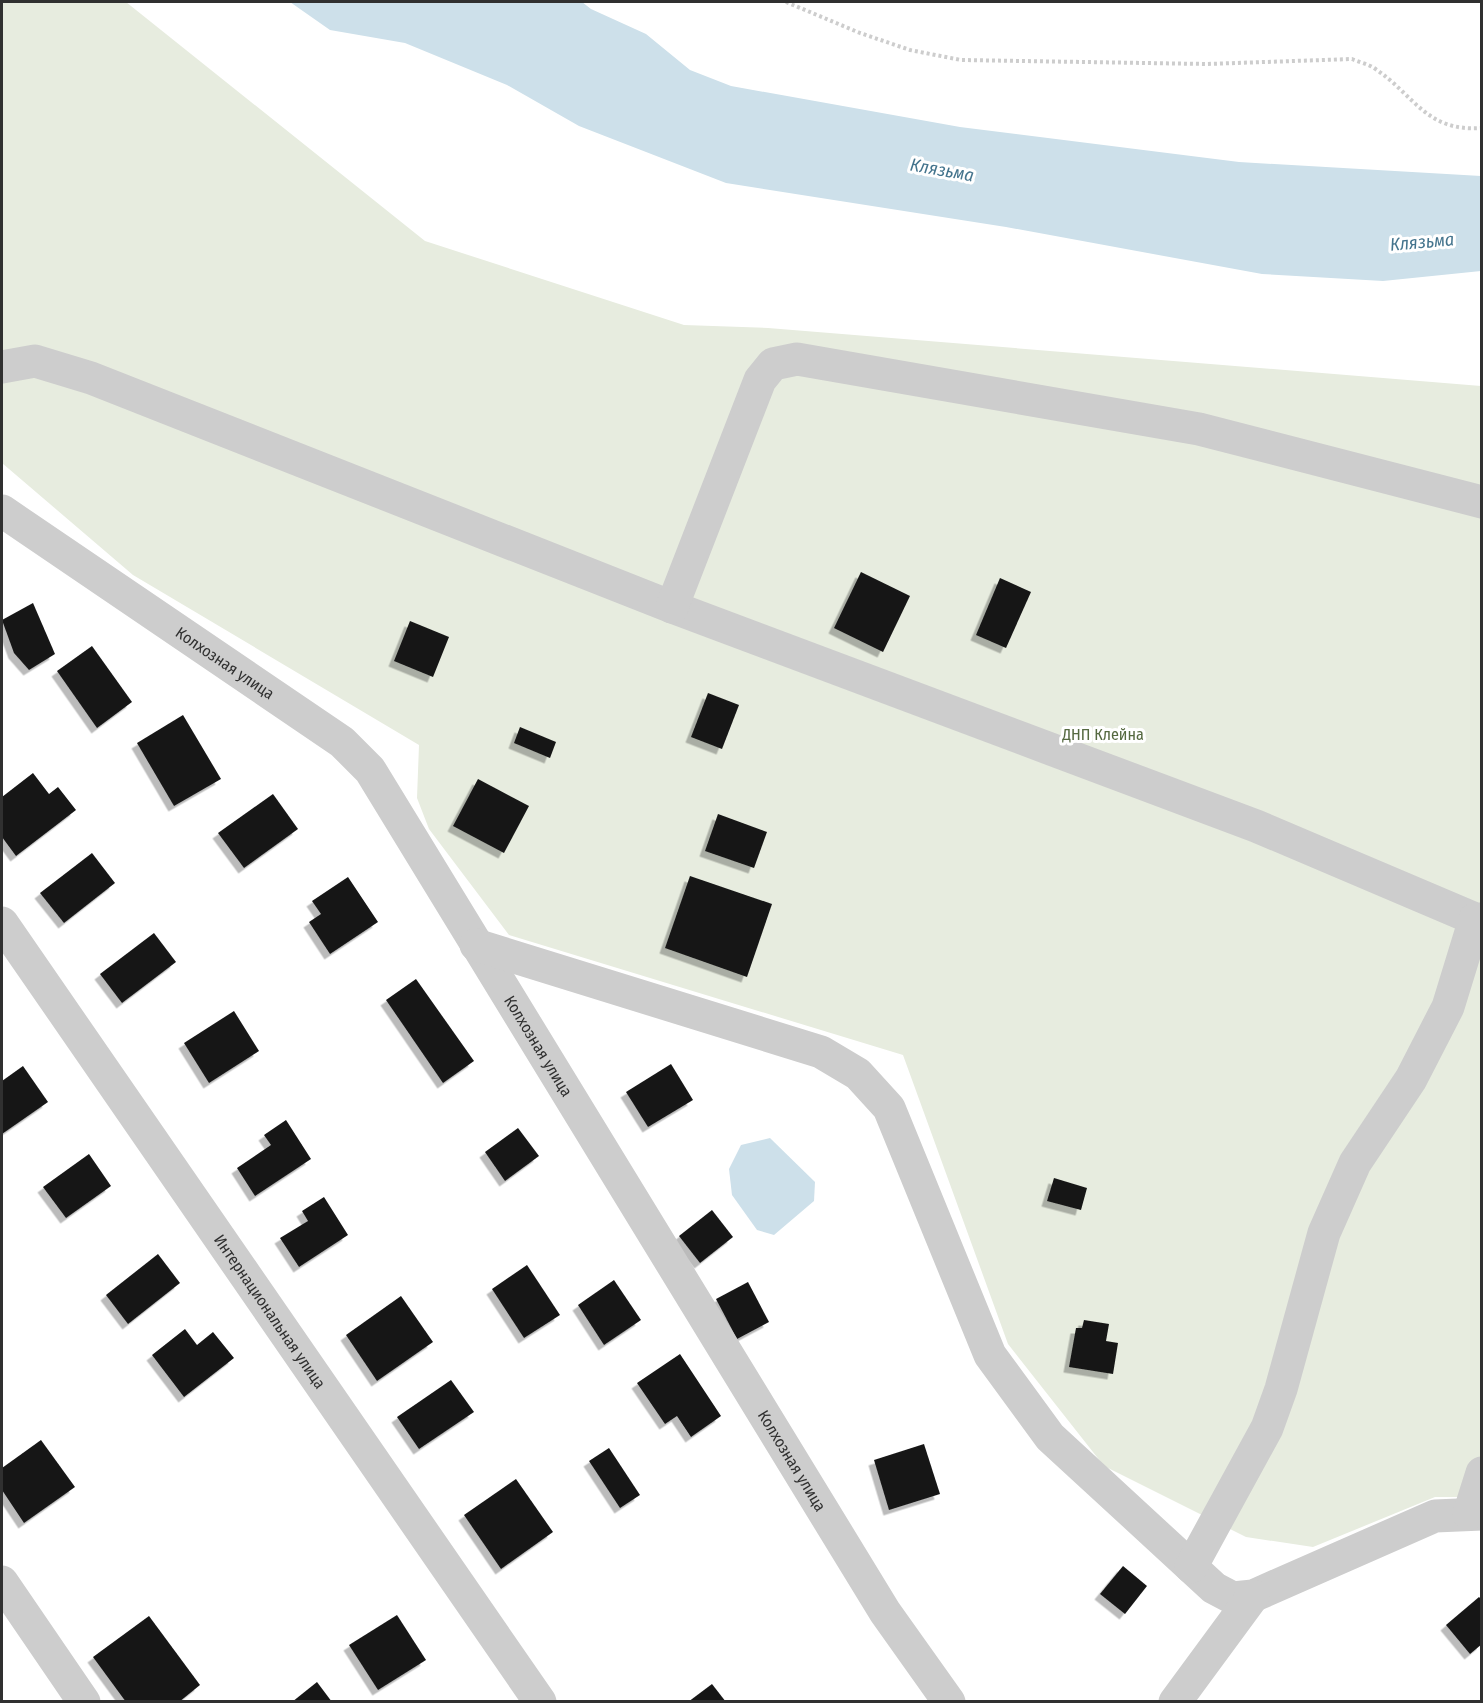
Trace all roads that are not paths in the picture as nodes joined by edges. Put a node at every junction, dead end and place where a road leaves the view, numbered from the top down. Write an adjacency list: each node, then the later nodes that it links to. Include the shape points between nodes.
1 (2, 367): 4 (street, via 35,361 91,378)
2 (1482, 502): 4 (street, via 1199,429 797,359 773,364 760,380)
3 (2, 511): 7 (street, Колхозная улица, via 342,742 370,770)
4 (672, 607): 5 (street, via 1256,826)
5 (1478, 919): 10 (street, via 1448,1007 1411,1079 1354,1164 1324,1233 1268,1428)
6 (2, 923): 14 (street, Интернациональная улица)
7 (476, 945): 10 (street, via 821,1052 858,1074 889,1108 990,1355 1050,1437); 15 (street, Колхозная улица, via 885,1612)
8 (1482, 1473): 9 (street)
9 (1475, 1514): 12 (street, via 1435,1516)
10 (1191, 1566): 12 (street, via 1214,1588 1233,1598)
11 (2, 1582): 13 (street)
12 (1253, 1596): 16 (street)
13 (84, 1701)
14 (540, 1701)
15 (949, 1701)
16 (1175, 1701)

